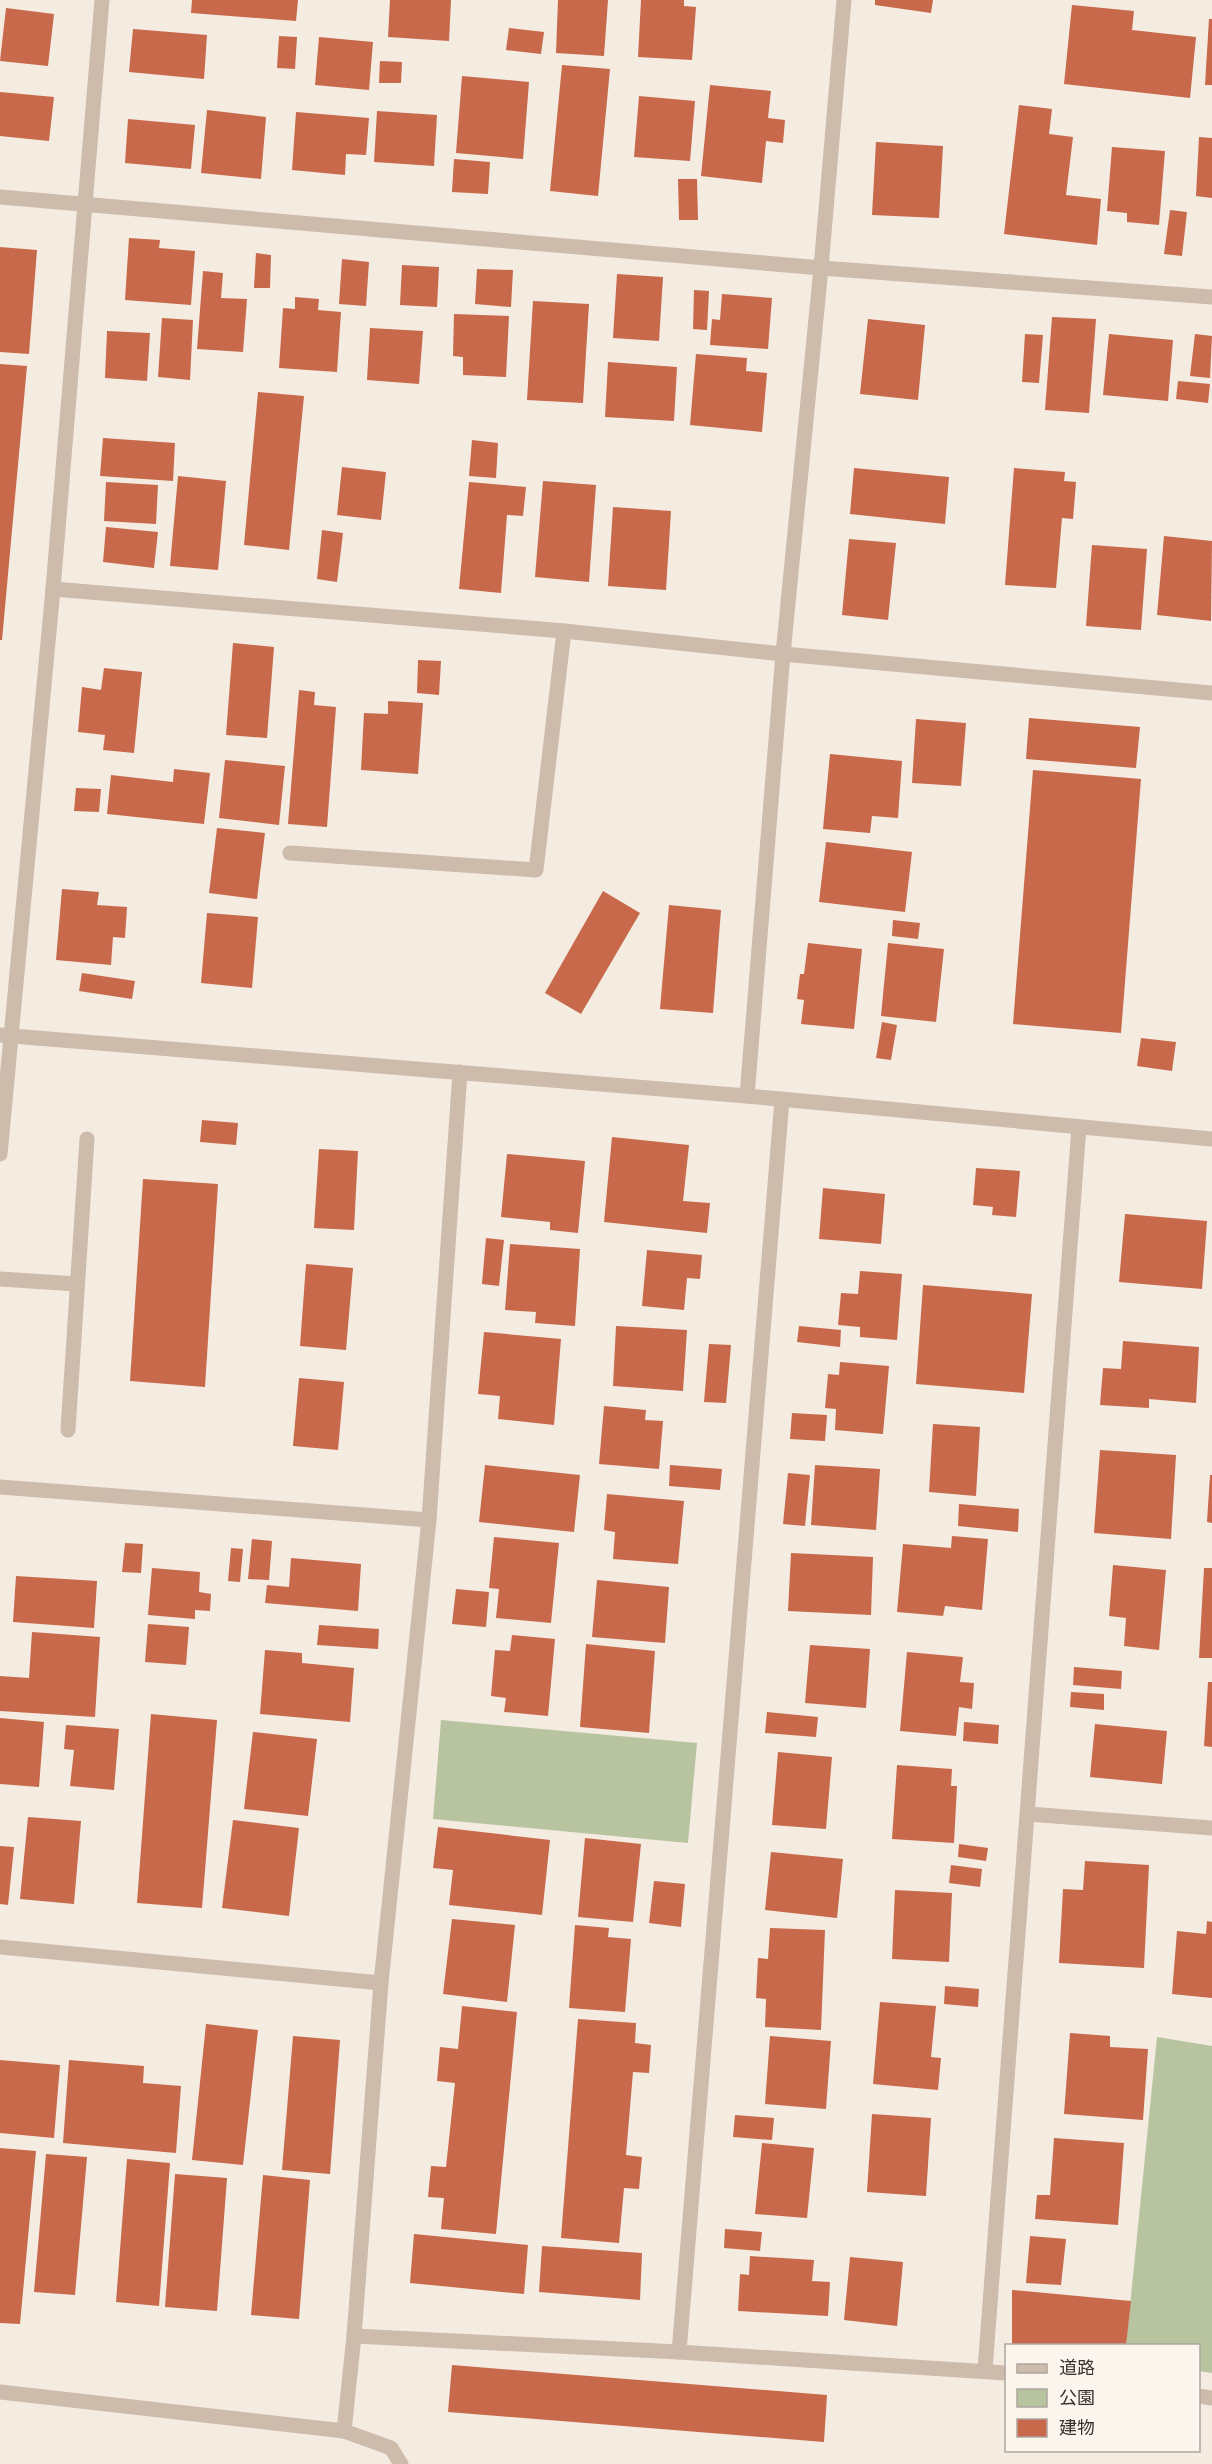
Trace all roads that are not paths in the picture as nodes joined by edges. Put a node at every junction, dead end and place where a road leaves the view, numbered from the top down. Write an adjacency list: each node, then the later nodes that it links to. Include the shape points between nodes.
1 (102, 0): 4 (street)
2 (844, 0): 5 (street)
3 (0, 196): 4 (street)
4 (86, 205): 5 (street); 7 (street)
5 (821, 268): 6 (street); 9 (street)
6 (1212, 297)
7 (53, 589): 8 (street); 12 (street)
8 (564, 631): 9 (street); 11 (street, via 536,870)
9 (783, 654): 10 (street); 14 (street)
10 (1212, 693)
11 (290, 853)
12 (6, 1036): 13 (street); 19 (street)
13 (460, 1072): 14 (street); 24 (street)
14 (747, 1095): 15 (street)
15 (782, 1100): 16 (street); 30 (street)
16 (1079, 1127): 18 (street); 25 (street)
17 (87, 1139): 21 (street)
18 (1212, 1139)
19 (0, 1154)
20 (0, 1279): 21 (street)
21 (77, 1284): 22 (street)
22 (68, 1430)
23 (0, 1487): 24 (street)
24 (429, 1520): 28 (street)
25 (1028, 1814): 26 (street); 31 (street)
26 (1212, 1828)
27 (0, 1947): 28 (street)
28 (381, 1983): 29 (street)
29 (354, 2336): 30 (street); 34 (street)
30 (679, 2352): 31 (street)
31 (985, 2370): 32 (street)
32 (1005, 2373)
33 (0, 2392): 34 (street)
34 (344, 2431): 35 (street, via 391,2448)
35 (401, 2464)

